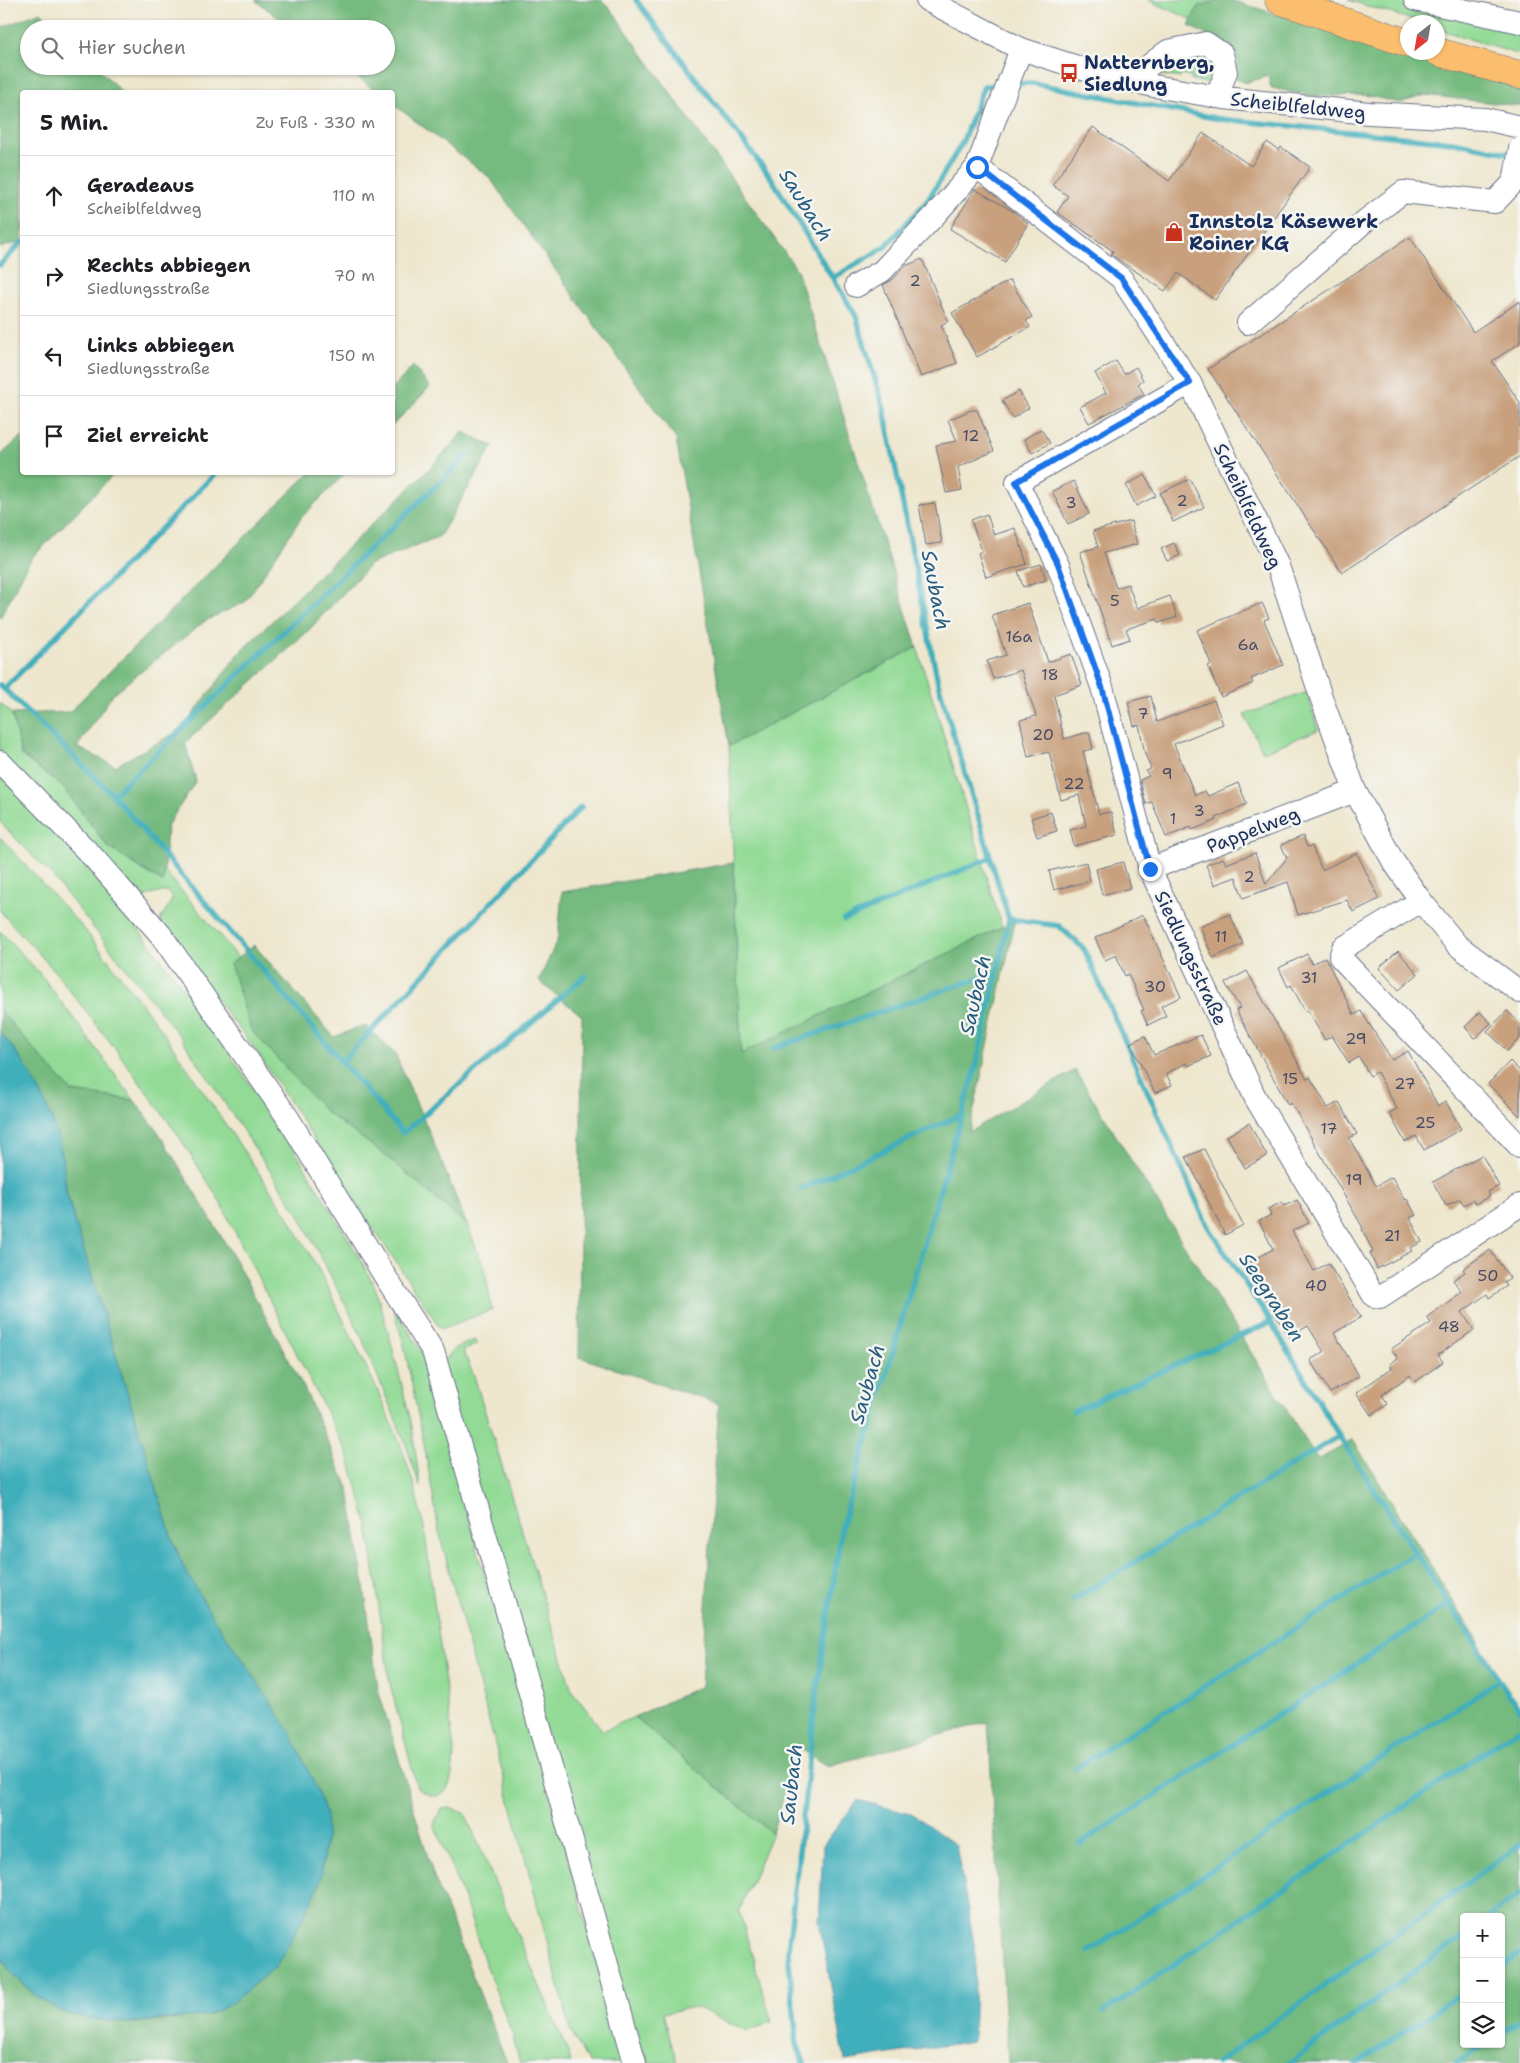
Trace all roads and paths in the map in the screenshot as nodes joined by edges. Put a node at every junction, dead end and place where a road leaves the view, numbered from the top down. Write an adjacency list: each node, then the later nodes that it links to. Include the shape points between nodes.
1 (927, 0): 6 (street, Scheiblfeldweg)
2 (1279, 0): 5 (main road)
3 (1415, 0): 4 (street)
4 (1520, 22)
5 (1400, 41)
6 (1021, 49): 9 (street, Scheiblfeldweg); 12 (street)
7 (1445, 54): 8 (main road)
8 (1520, 75)
9 (1129, 81): 10 (street, Scheiblfeldweg); 10 (street, via 1168,52 1206,43 1222,54 1226,72)
10 (1217, 97): 11 (street, Scheiblfeldweg, via 1369,113 1485,119)
11 (1520, 127)
12 (977, 167): 14 (street, via 882,271); 16 (street, Scheiblfeldweg, via 1121,278)
13 (1518, 169): 15 (street, via 1495,202 1403,192)
14 (856, 286)
15 (1248, 323)
16 (1190, 383): 18 (street, Scheiblfeldweg, via 1278,566 1320,698); 19 (street, Siedlungsstraße, via 1016,482 1058,564 1102,687)
17 (0, 762): 24 (street, via 94,858 161,935 288,1118 433,1351)
18 (1355, 791): 19 (street, Pappelweg); 20 (street, Scheiblfeldweg, via 1393,861)
19 (1150, 869): 23 (street, Siedlungsstraße, via 1255,1097 1374,1296 1380,1297)
20 (1421, 901): 21 (street, Scheiblfeldweg, via 1457,945); 22 (street, via 1343,948 1340,957)
21 (1520, 992)
22 (1520, 1148)
23 (1520, 1205)
24 (634, 2063)

